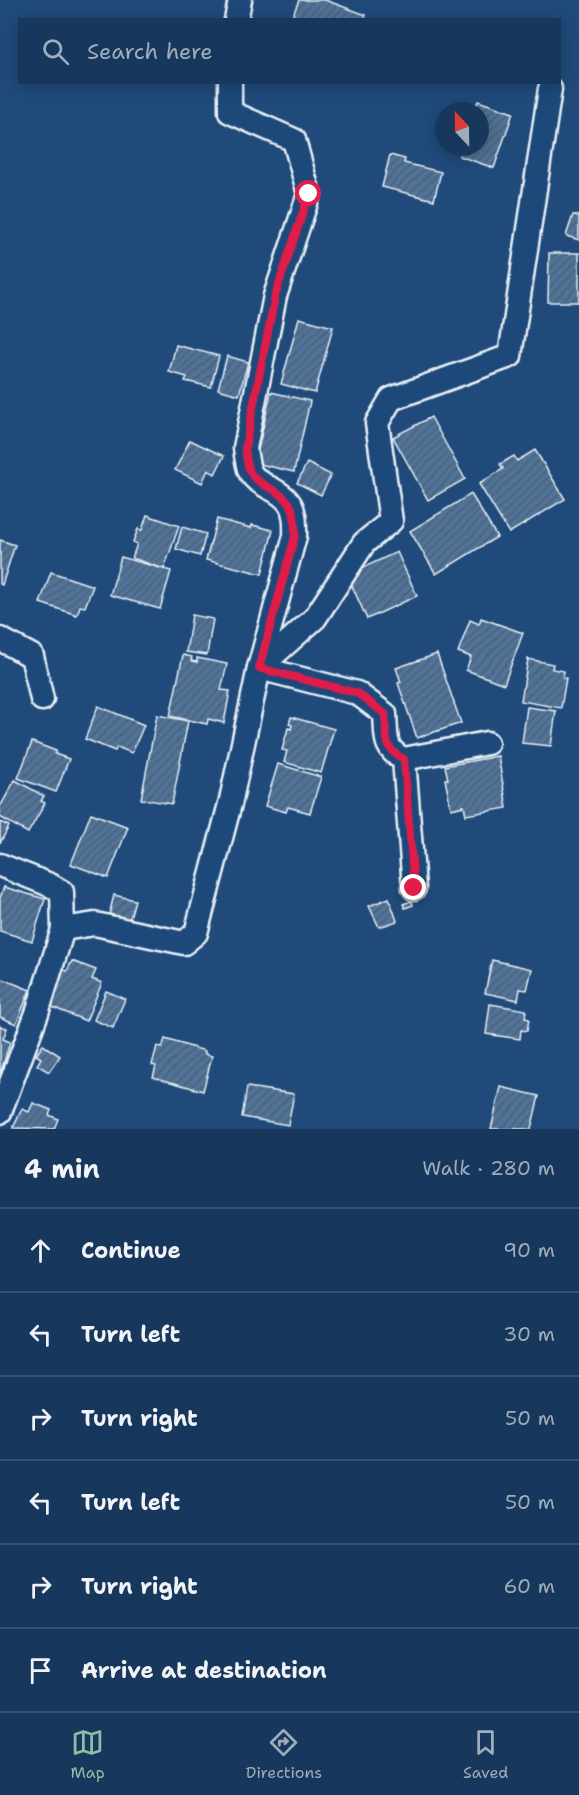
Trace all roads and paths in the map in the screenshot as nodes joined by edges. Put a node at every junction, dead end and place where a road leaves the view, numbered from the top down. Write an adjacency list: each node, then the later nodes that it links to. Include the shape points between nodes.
1 (240, 0): 2 (street)
2 (236, 18)
3 (230, 84): 6 (street, via 230,112 294,140 309,194 275,296 245,448 250,471 258,482 278,492 296,514 295,536)
4 (550, 89): 6 (street, via 510,356 391,399 377,423 391,521 364,543 315,618)
5 (0, 639): 7 (street, via 32,656)
6 (259, 668): 9 (street, via 357,693 385,714 388,748); 12 (street, via 231,800 196,933 184,943 95,924)
7 (42, 699)
8 (487, 743): 9 (street)
9 (404, 759): 11 (street)
10 (0, 865): 12 (street, via 62,892)
11 (414, 888)
12 (63, 929): 13 (street)
13 (0, 1114): 14 (street)
14 (7, 1129)

